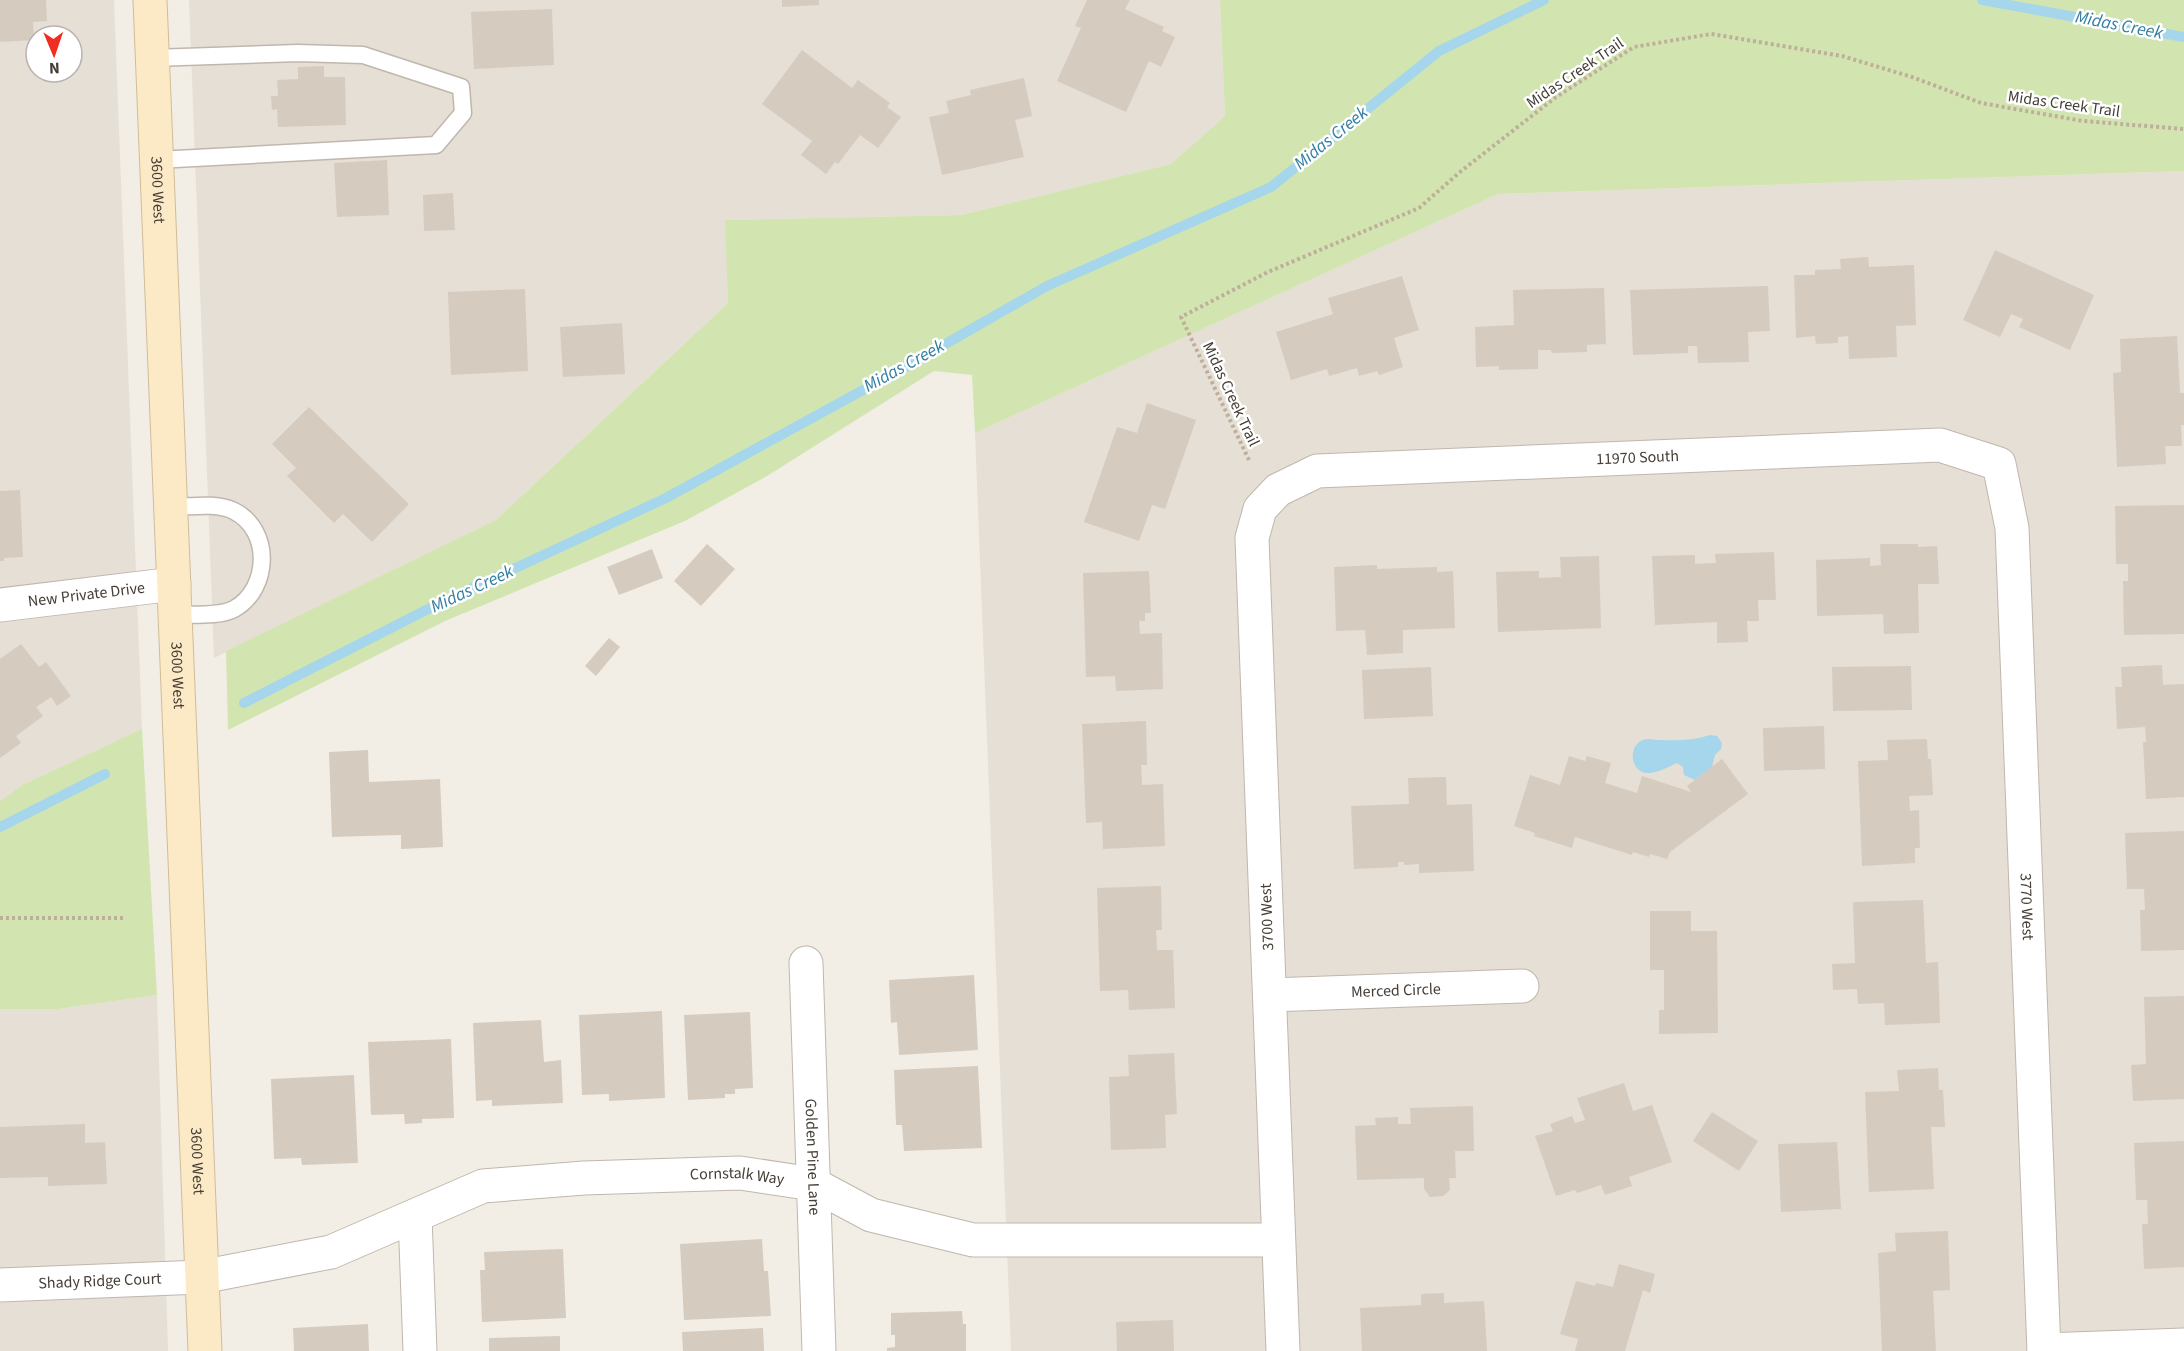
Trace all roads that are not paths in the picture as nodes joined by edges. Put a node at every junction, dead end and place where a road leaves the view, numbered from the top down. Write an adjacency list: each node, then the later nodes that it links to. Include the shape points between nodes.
1 (150, 0): 2 (main road, 3600 West)
2 (153, 58): 3 (main road, 3600 West); 3 (lane, via 363,55 461,87 463,113 436,145)
3 (157, 160): 6 (main road, 3600 West)
4 (1999, 464): 5 (street, 11970 South, via 1941,445 1317,471); 22 (street, 3770 West, via 2012,528)
5 (1278, 490): 11 (street, 3700 West, via 1260,509 1252,538)
6 (170, 507): 7 (main road, 3600 West); 7 (lane, via 233,510 251,524 262,547 259,574 244,602 225,613)
7 (174, 600): 8 (street, New Private Drive); 15 (main road, 3600 West)
8 (0, 605)
9 (806, 963): 12 (street, Golden Pine Lane)
10 (1522, 986): 11 (street, Merced Circle)
11 (1270, 995): 14 (street, 3700 West)
12 (813, 1184): 13 (street, Cornstalk Way, via 740,1173 483,1186); 14 (street, Cornstalk Way, via 871,1215 973,1240); 20 (street, Golden Pine Lane)
13 (414, 1216): 15 (street, Cornstalk Way, via 331,1252); 19 (street)
14 (1278, 1240): 21 (street, 3700 West)
15 (201, 1277): 16 (street, Shady Ridge Court); 18 (main road, 3600 West)
16 (0, 1285)
17 (2184, 1345): 22 (street)
18 (205, 1351)
19 (420, 1351)
20 (819, 1351)
21 (1283, 1351)
22 (2044, 1351)

